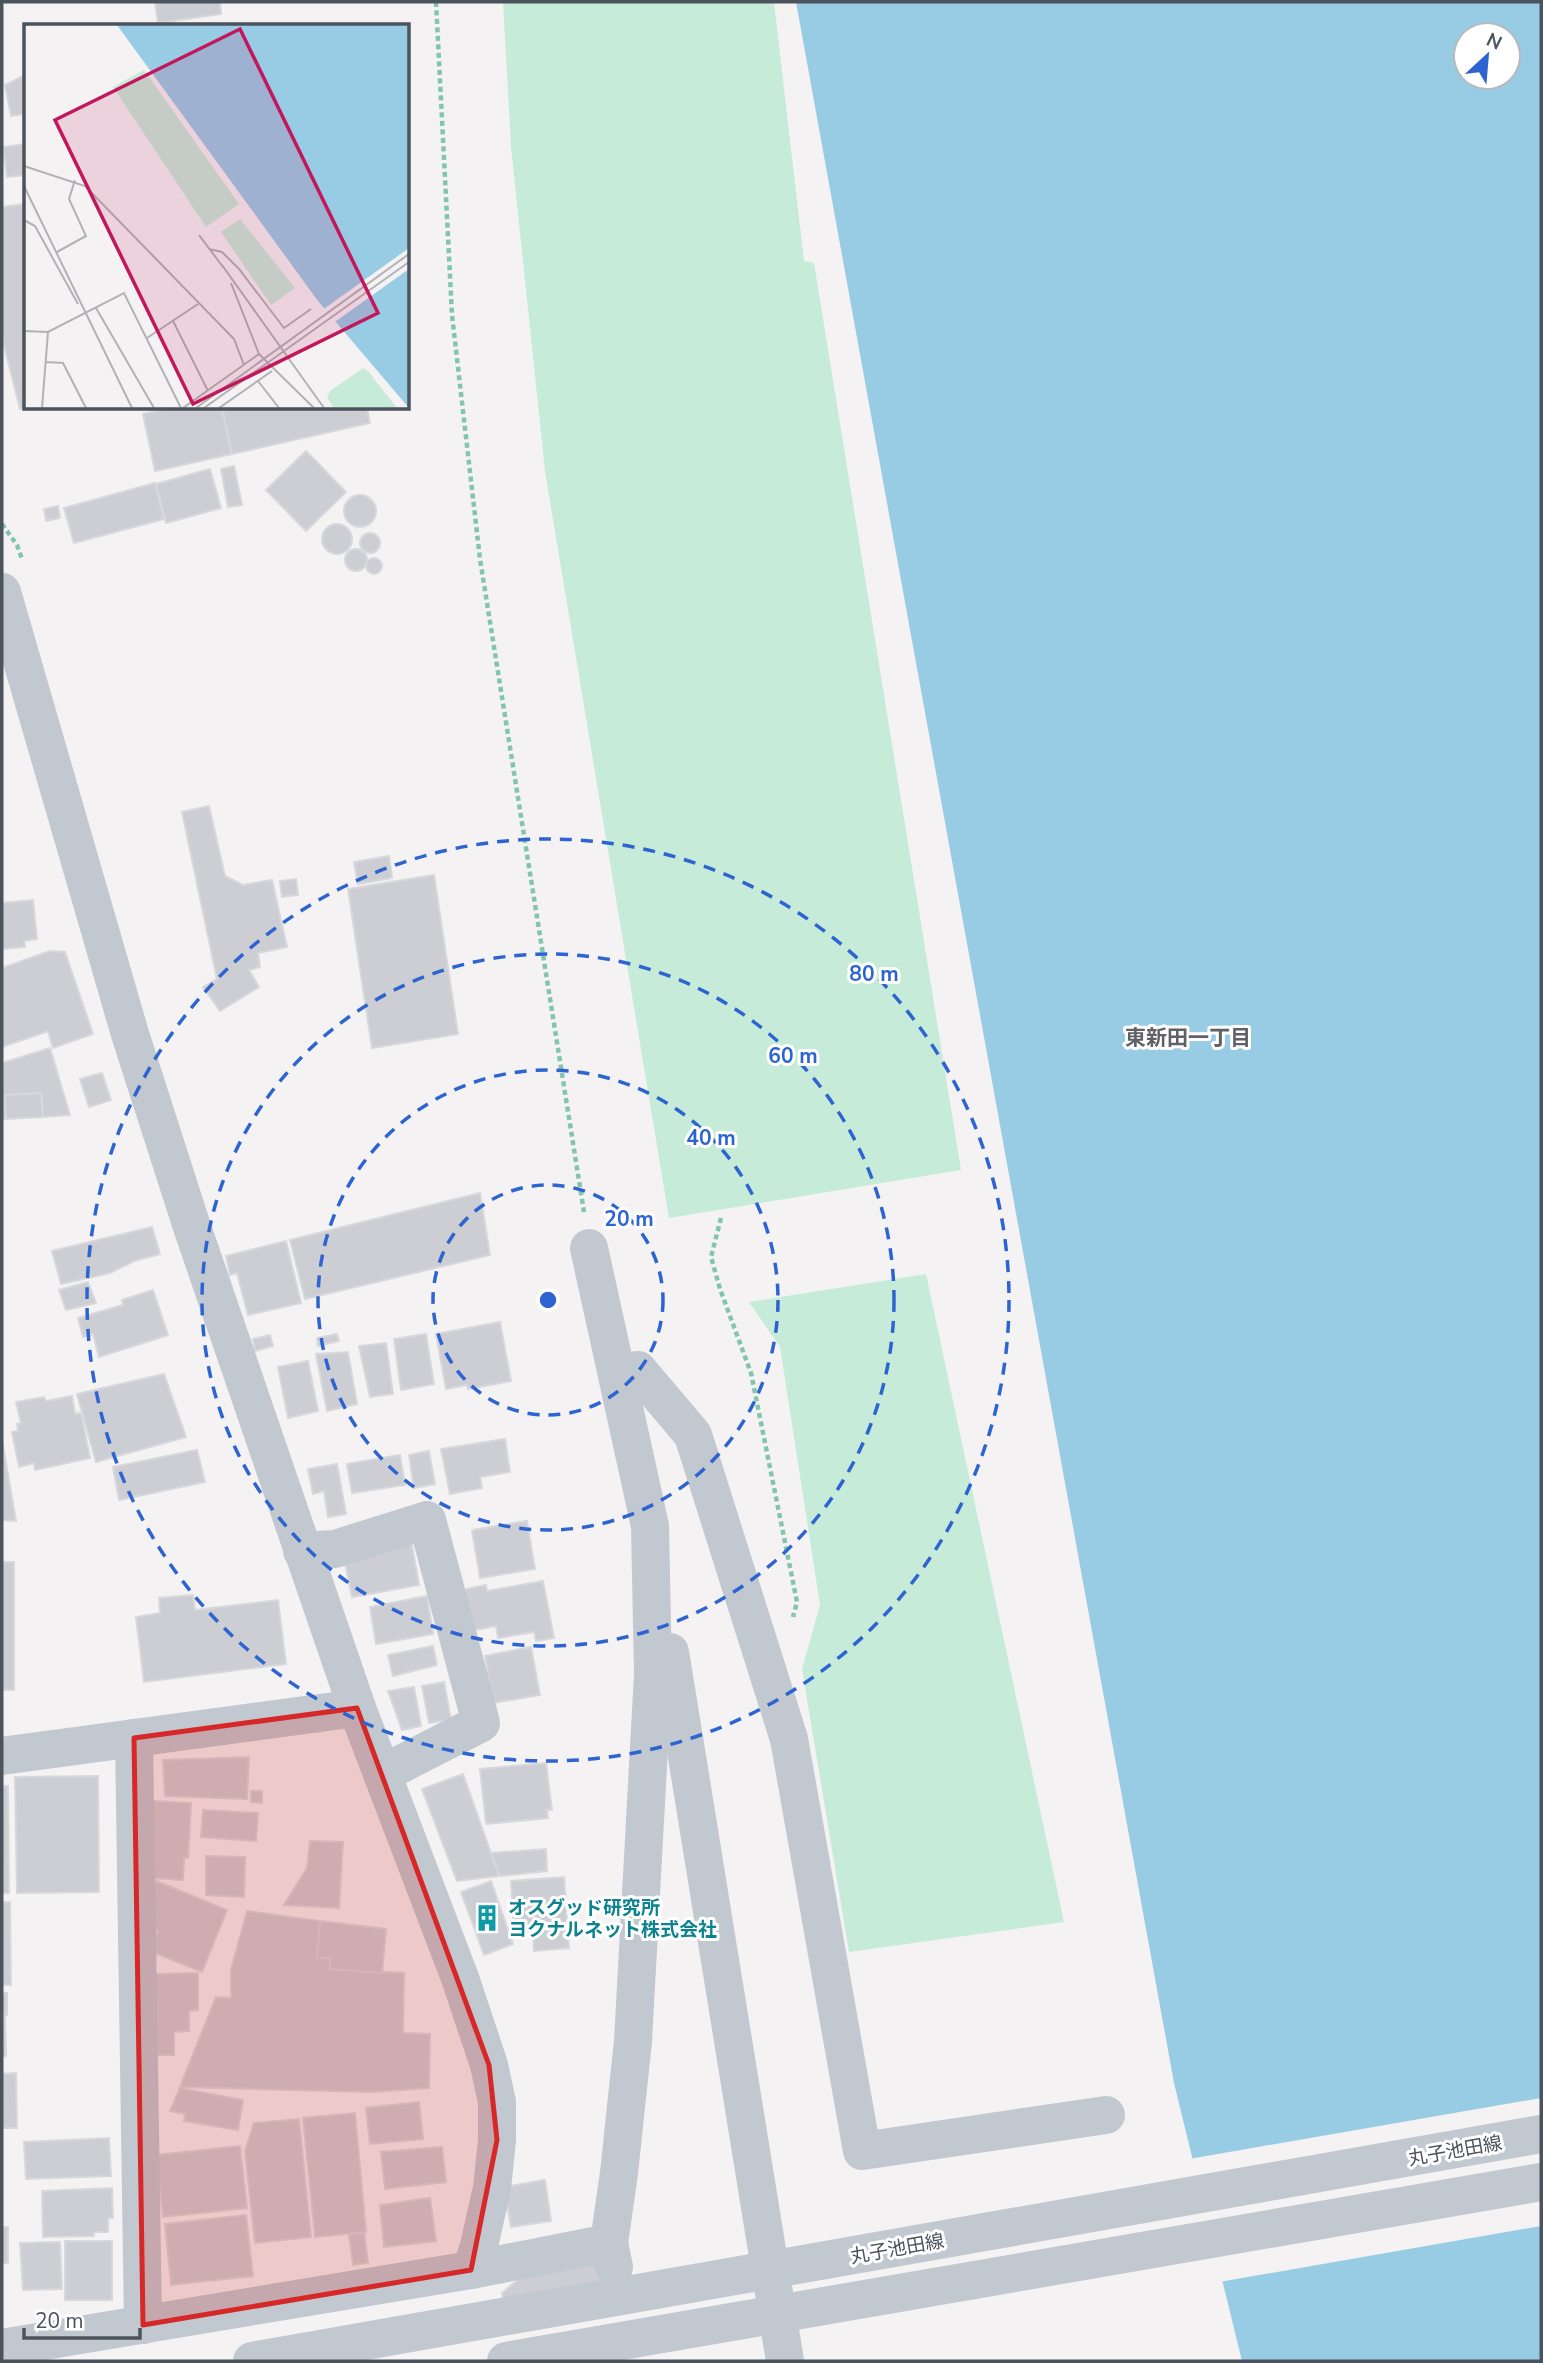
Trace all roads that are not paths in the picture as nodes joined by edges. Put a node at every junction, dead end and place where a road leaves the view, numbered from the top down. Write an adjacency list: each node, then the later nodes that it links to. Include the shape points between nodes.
1 (2, 592): 5 (street, via 130,1034)
2 (589, 1248): 3 (street)
3 (617, 1374): 4 (street); 10 (street, via 638,1370 693,1435 789,1739 862,2151)
4 (650, 1526): 13 (street, via 653,1674 634,2014); 20 (street)
5 (302, 1551): 6 (street); 9 (street, via 335,1549 428,1520 481,1723)
6 (357, 1708): 7 (street); 9 (street)
7 (134, 1738): 8 (street); 15 (street)
8 (2, 1756)
9 (382, 1774): 14 (street, via 477,2026 497,2102 492,2188)
10 (1106, 2115)
11 (1541, 2134): 17 (street, 丸子池田線)
12 (1541, 2182): 18 (street)
13 (609, 2243): 14 (street); 19 (street)
14 (471, 2270): 15 (street)
15 (143, 2325): 16 (street)
16 (2, 2348)
17 (253, 2361)
18 (506, 2361)
19 (634, 2361)
20 (785, 2361)

